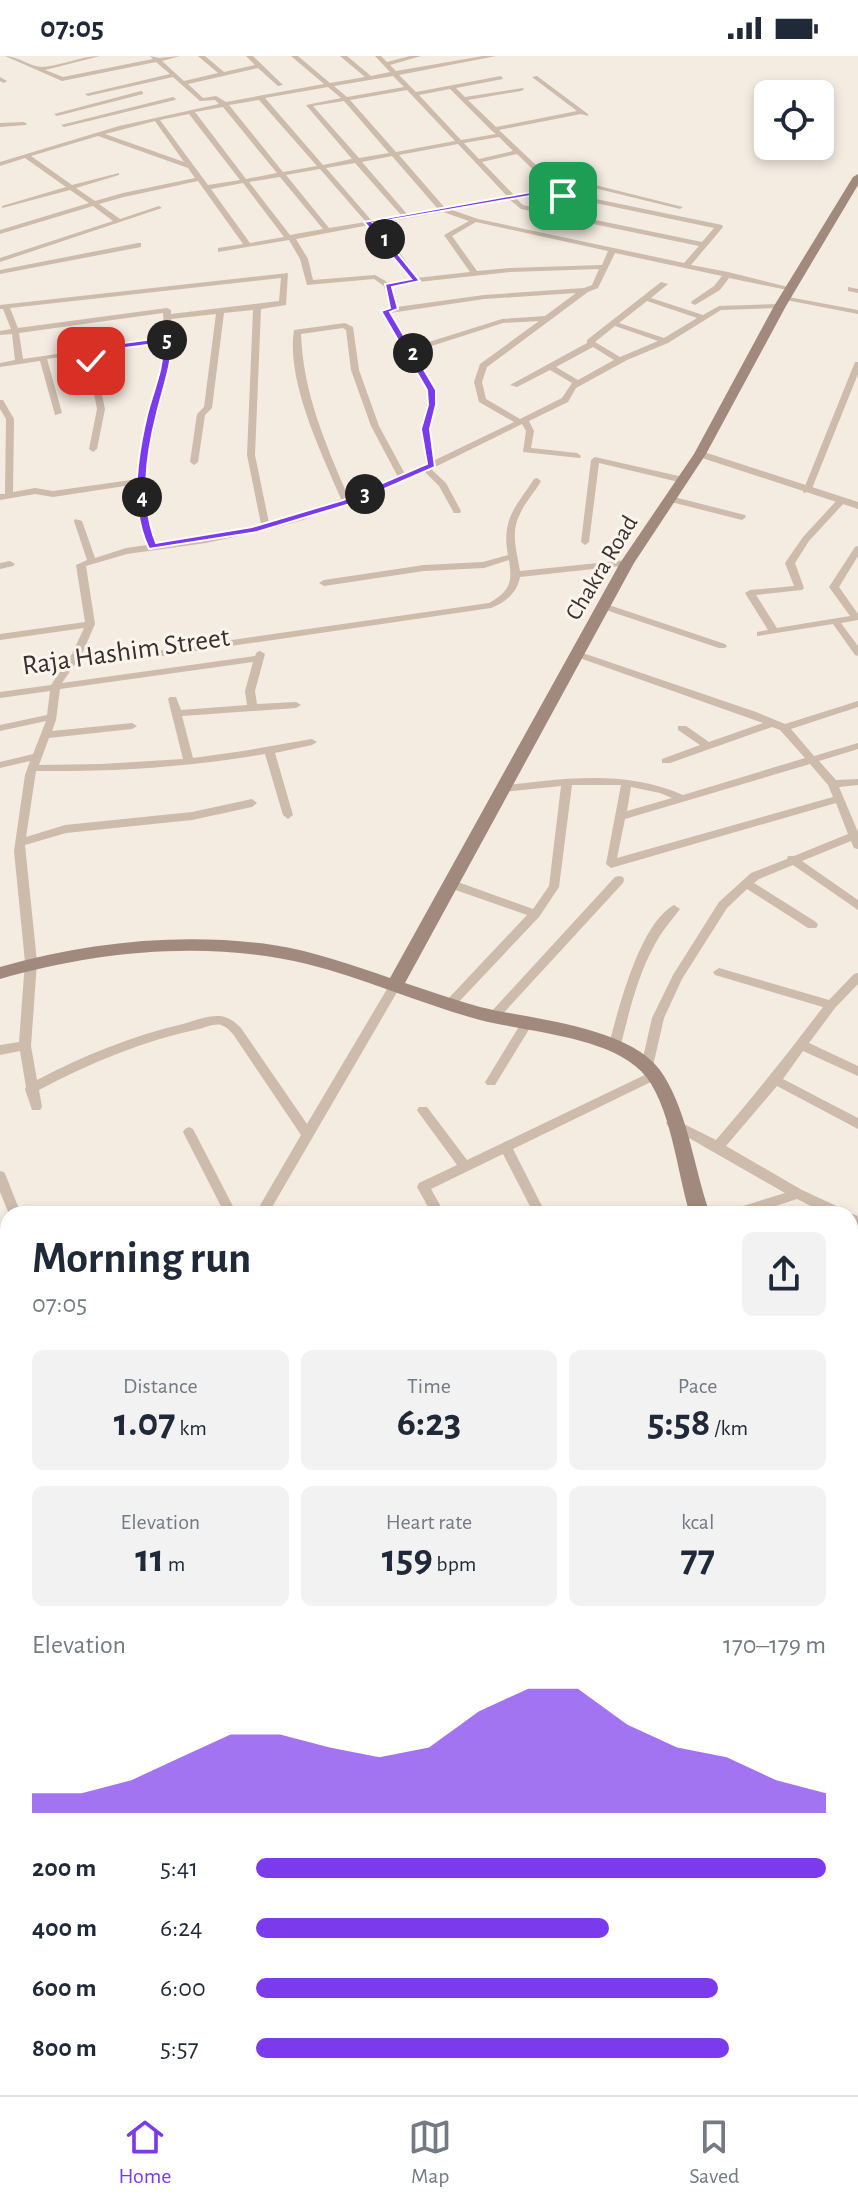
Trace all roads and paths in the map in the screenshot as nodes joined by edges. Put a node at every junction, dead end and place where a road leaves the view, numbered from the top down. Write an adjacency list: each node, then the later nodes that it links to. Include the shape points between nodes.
1 (14, 56): 15 (street)
2 (97, 56): 15 (street)
3 (177, 56): 11 (street)
4 (201, 56): 17 (street)
5 (249, 56): 14 (street)
6 (294, 56): 26 (street)
7 (343, 56): 23 (street)
8 (378, 56): 13 (street)
9 (418, 56): 13 (street)
10 (493, 56): 12 (street)
11 (155, 58): 18 (street); 22 (street)
12 (456, 63): 16 (street); 19 (street)
13 (385, 64): 19 (street)
14 (260, 66): 17 (street); 25 (street)
15 (40, 69): 22 (street)
16 (464, 70)
17 (222, 74): 24 (street)
18 (174, 75): 24 (street); 31 (street)
19 (396, 75): 23 (street); 29 (street)
20 (535, 77): 46 (street, via 586,115)
21 (501, 78): 27 (street)
22 (62, 79): 31 (street)
23 (371, 79): 26 (street)
24 (183, 83): 37 (street, via 203,100 216,98)
25 (280, 85)
26 (328, 85): 32 (street); 34 (street)
27 (451, 87): 29 (street); 35 (street)
28 (521, 89): 35 (street)
29 (412, 91): 34 (street); 48 (street)
30 (141, 93): 36 (street)
31 (88, 94): 36 (street)
32 (260, 97): 37 (street); 56 (street)
33 (173, 99): 39 (street)
34 (346, 99): 50 (street); 52 (street, via 309,105)
35 (463, 99): 46 (street)
36 (102, 103): 39 (street); 40 (street)
37 (224, 104): 38 (street); 57 (street)
38 (191, 112): 41 (street); 62 (street)
39 (116, 113): 44 (street); 45 (street)
40 (57, 114)
41 (157, 120): 45 (street); 55 (street)
42 (24, 124): 43 (street)
43 (0, 125)
44 (64, 125)
45 (135, 126): 47 (street)
46 (496, 132): 48 (street); 49 (street)
47 (99, 134): 51 (street); 55 (street)
48 (461, 141): 50 (street); 53 (street)
49 (516, 152): 53 (street); 66 (street)
50 (392, 153): 52 (street); 72 (street)
51 (25, 155): 54 (street); 64 (street)
52 (355, 160): 56 (street); 73 (street)
53 (480, 161): 67 (street)
54 (0, 164)
55 (189, 166): 61 (street)
56 (319, 166): 57 (street); 76 (street)
57 (284, 173): 62 (street); 77 (street)
58 (592, 173): 63 (street)
59 (117, 174): 64 (street)
60 (858, 177): 97 (main road, Chakra Road)
61 (198, 179): 65 (street); 68 (street)
62 (245, 180): 65 (street); 79 (street)
63 (577, 182): 66 (street); 70 (street)
64 (72, 188): 68 (street); 69 (street)
65 (205, 188): 81 (street)
66 (552, 190): 67 (street); 82 (street, via 719,227)
67 (515, 198): 72 (street); 82 (street, via 524,208)
68 (94, 204): 74 (street); 78 (street)
69 (4, 207)
70 (680, 207)
71 (159, 208): 74 (street)
72 (443, 210): 73 (street); 75 (street)
73 (404, 215): 76 (street)
74 (117, 220): 85 (street)
75 (475, 220): 83 (street); 90 (street, via 448,235)
76 (368, 222): 77 (street); 92 (street)
77 (327, 230): 79 (street)
78 (0, 235): 85 (street)
79 (290, 237): 81 (street); 94 (street, via 304,259 310,283 375,277)
80 (138, 245): 89 (street)
81 (248, 245): 84 (street)
82 (705, 245): 87 (street)
83 (613, 249): 87 (street); 88 (street)
84 (221, 250)
85 (20, 251): 86 (street)
86 (0, 260)
87 (687, 265): 91 (street)
88 (603, 267): 90 (street); 95 (street, via 595,286)
89 (0, 272)
90 (475, 274): 92 (street)
91 (728, 274): 97 (street); 98 (street)
92 (416, 281): 94 (street)
93 (664, 284): 96 (street)
94 (388, 286): 101 (street)
95 (585, 290): 101 (street); 105 (street)
96 (645, 298): 106 (street); 107 (street)
97 (786, 298): 103 (street); 106 (street, via 727,306); 127 (main road, Chakra Road)
98 (695, 303)
99 (2, 307): 100 (street, via 285,275 283,303); 108 (street)
100 (257, 307): 102 (street); 144 (street, via 251,455)
101 (394, 309): 114 (street, via 385,314)
102 (220, 311): 104 (street); 129 (street, via 208,408 201,414)
103 (858, 312)
104 (168, 317): 108 (street, via 167,310); 110 (street)
105 (548, 318): 114 (street, via 502,321); 125 (street, via 483,366 478,382 482,400)
106 (705, 318): 111 (street)
107 (616, 324): 111 (street); 112 (street)
108 (15, 331): 109 (street); 117 (street)
109 (0, 333)
110 (168, 340): 113 (street); 133 (street)
111 (665, 341): 116 (street)
112 (592, 344): 116 (street); 120 (street)
113 (89, 350): 115 (street); 126 (street, via 101,409)
114 (411, 350): 130 (street, via 431,390 425,429)
115 (43, 358): 117 (street); 124 (street)
116 (620, 360): 121 (street)
117 (19, 362): 119 (street)
118 (858, 364): 135 (street)
119 (0, 365)
120 (550, 367): 121 (street); 122 (street)
121 (578, 383): 125 (street, via 565,400)
122 (514, 385)
123 (0, 402): 136 (street, via 10,419)
124 (58, 413)
125 (522, 421): 128 (street, via 530,431 526,450); 130 (street)
126 (93, 449)
127 (700, 454): 132 (main road, Chakra Road); 135 (street)
128 (577, 456)
129 (194, 462)
130 (429, 467): 131 (street); 141 (street)
131 (403, 478): 139 (street); 139 (street, via 375,426 355,370 350,329 345,325 297,332 297,368 305,403)
132 (683, 480): 137 (main road, Chakra Road); 145 (street, via 595,460)
133 (141, 481): 136 (street); 146 (street, via 143,523)
134 (537, 481): 148 (street, via 510,526)
135 (807, 491): 138 (street)
136 (4, 496)
137 (670, 499): 142 (street); 150 (main road, Chakra Road)
138 (841, 501): 140 (street); 157 (street, via 790,563 799,588 750,593)
139 (346, 502): 144 (street)
140 (858, 506)
141 (457, 511)
142 (742, 517)
143 (78, 521): 149 (street)
144 (266, 527): 146 (street)
145 (585, 542)
146 (152, 547): 149 (street)
147 (858, 549): 154 (street, via 834,587)
148 (513, 556): 151 (street); 152 (street, via 484,565)
149 (92, 561): 156 (street, via 80,568)
150 (627, 563): 151 (street); 153 (main road, Chakra Road)
151 (518, 574): 160 (street, via 509,593 491,605)
152 (324, 583)
153 (603, 606): 161 (street); 163 (main road, Chakra Road)
154 (857, 618): 155 (street)
155 (836, 622): 157 (street); 162 (street)
156 (90, 624): 159 (street); 166 (street)
157 (774, 631): 158 (street)
158 (760, 634)
159 (0, 637)
160 (264, 639): 164 (street); 165 (street)
161 (722, 646)
162 (858, 653)
163 (577, 654): 174 (street); 194 (main road, Chakra Road)
164 (149, 655)
165 (259, 658): 166 (street, Raja Hashim Street); 171 (street, via 250,691)
166 (56, 684): 167 (street, Raja Hashim Street); 173 (street)
167 (0, 695)
168 (173, 699): 172 (street)
169 (858, 704): 178 (street)
170 (296, 705): 171 (street)
171 (252, 707): 172 (street)
172 (176, 713): 187 (street)
173 (51, 717): 176 (street); 179 (street)
174 (772, 723): 178 (street); 181 (street)
175 (132, 726): 179 (street)
176 (0, 728)
177 (682, 728): 181 (street)
178 (784, 728): 185 (street)
179 (45, 735): 184 (street)
180 (312, 742): 183 (street)
181 (708, 746): 186 (street)
182 (858, 746): 185 (street)
183 (269, 750): 187 (street); 198 (street)
184 (37, 756): 188 (street); 189 (street)
185 (814, 760): 193 (street); 195 (street)
186 (666, 761)
187 (189, 762): 189 (street)
188 (0, 765)
189 (32, 768): 201 (street)
190 (858, 782): 193 (street)
191 (567, 783): 192 (street); 194 (street); 208 (street, via 554,887)
192 (627, 783): 195 (street, via 659,786); 199 (street)
193 (833, 784): 196 (street)
194 (503, 789): 205 (main road, Chakra Road)
195 (684, 799): 199 (street)
196 (837, 799): 199 (street, via 611,864); 200 (street)
197 (252, 803): 201 (street, via 168,820 65,829)
198 (288, 815)
199 (620, 817)
200 (855, 841): 202 (street)
201 (20, 843): 210 (street)
202 (792, 859): 204 (street); 206 (street)
203 (619, 880): 217 (street)
204 (746, 883): 209 (street); 223 (street, via 723,905 677,978 658,1018)
205 (451, 884): 208 (street); 214 (main road, Chakra Road)
206 (858, 906)
207 (674, 909): 221 (street, via 638,960)
208 (535, 914): 215 (street)
209 (812, 925)
210 (31, 962): 212 (main road); 214 (main road, via 224,947 304,957); 220 (street)
211 (719, 972): 216 (street)
212 (0, 973)
213 (858, 977): 216 (street)
214 (394, 987): 215 (main road); 233 (street)
215 (450, 1004): 217 (main road)
216 (831, 1005): 219 (street)
217 (494, 1016): 218 (main road)
218 (527, 1023): 221 (main road); 226 (street)
219 (800, 1044): 224 (street); 225 (street)
220 (25, 1046): 222 (street); 227 (street)
221 (614, 1048): 223 (main road)
222 (0, 1050)
223 (650, 1071): 230 (main road); 235 (street)
224 (858, 1071)
225 (775, 1080): 231 (street); 234 (street)
226 (491, 1082)
227 (31, 1089): 228 (street); 233 (street, via 139,1038 218,1020 237,1031)
228 (36, 1107)
229 (423, 1110): 236 (street)
230 (672, 1123): 234 (street); 244 (main road)
231 (858, 1124)
232 (189, 1132): 240 (street)
233 (308, 1135): 241 (street)
234 (720, 1145): 238 (street)
235 (506, 1147): 236 (street); 243 (street)
236 (465, 1167): 242 (street, via 423,1187)
237 (0, 1176): 239 (street)
238 (797, 1194): 245 (street); 246 (street)
239 (12, 1206)
240 (227, 1206)
241 (266, 1206)
242 (434, 1206)
243 (536, 1206)
244 (698, 1206)
245 (760, 1206)
246 (823, 1206)

